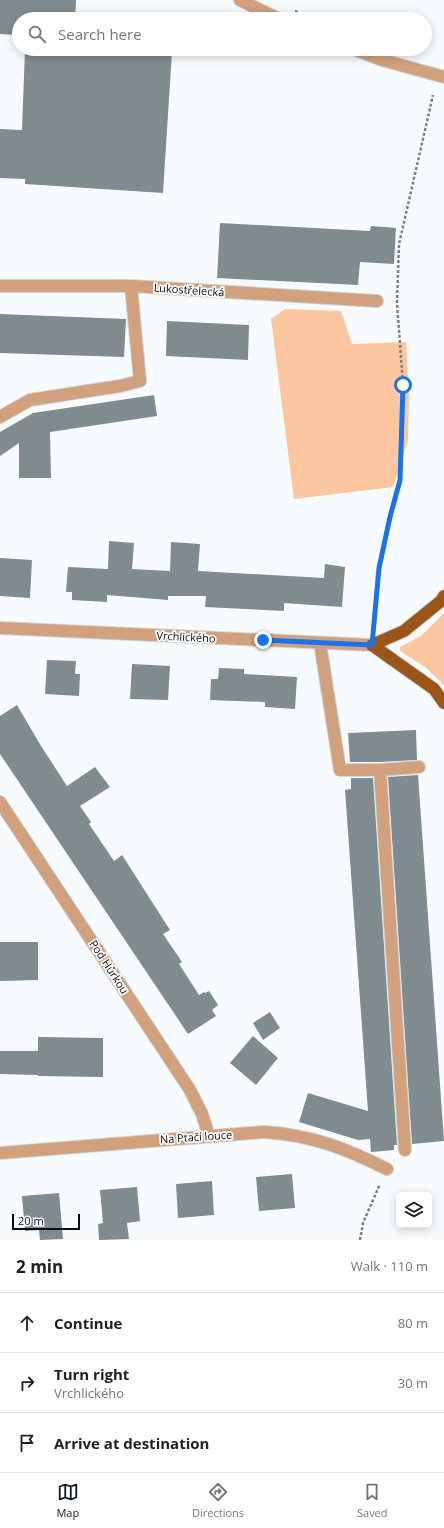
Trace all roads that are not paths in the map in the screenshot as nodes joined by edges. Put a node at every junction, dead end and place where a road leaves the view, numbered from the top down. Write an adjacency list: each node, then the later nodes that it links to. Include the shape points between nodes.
1 (240, 0): 2 (street)
2 (265, 12)
3 (371, 56): 4 (street)
4 (444, 77)
5 (0, 286): 6 (street, Lukostřelecká)
6 (131, 286): 7 (street, Lukostřelecká); 8 (street, via 140,381 30,400)
7 (377, 301)
8 (0, 417)
9 (444, 596): 12 (main road, via 404,631)
10 (0, 628): 11 (street, Vrchlického)
11 (320, 643): 12 (street, Vrchlického); 15 (street, via 340,770)
12 (372, 645): 13 (main road, via 434,688)
13 (444, 703)
14 (419, 767): 15 (street)
15 (380, 770): 18 (street)
16 (0, 802): 17 (street, Pod Hůrkou, via 190,1090)
17 (209, 1136): 19 (street, Na Ptačí louce); 20 (street, Na Ptačí louce, via 264,1132 303,1137 361,1156)
18 (404, 1150)
19 (0, 1153)
20 (387, 1169)

